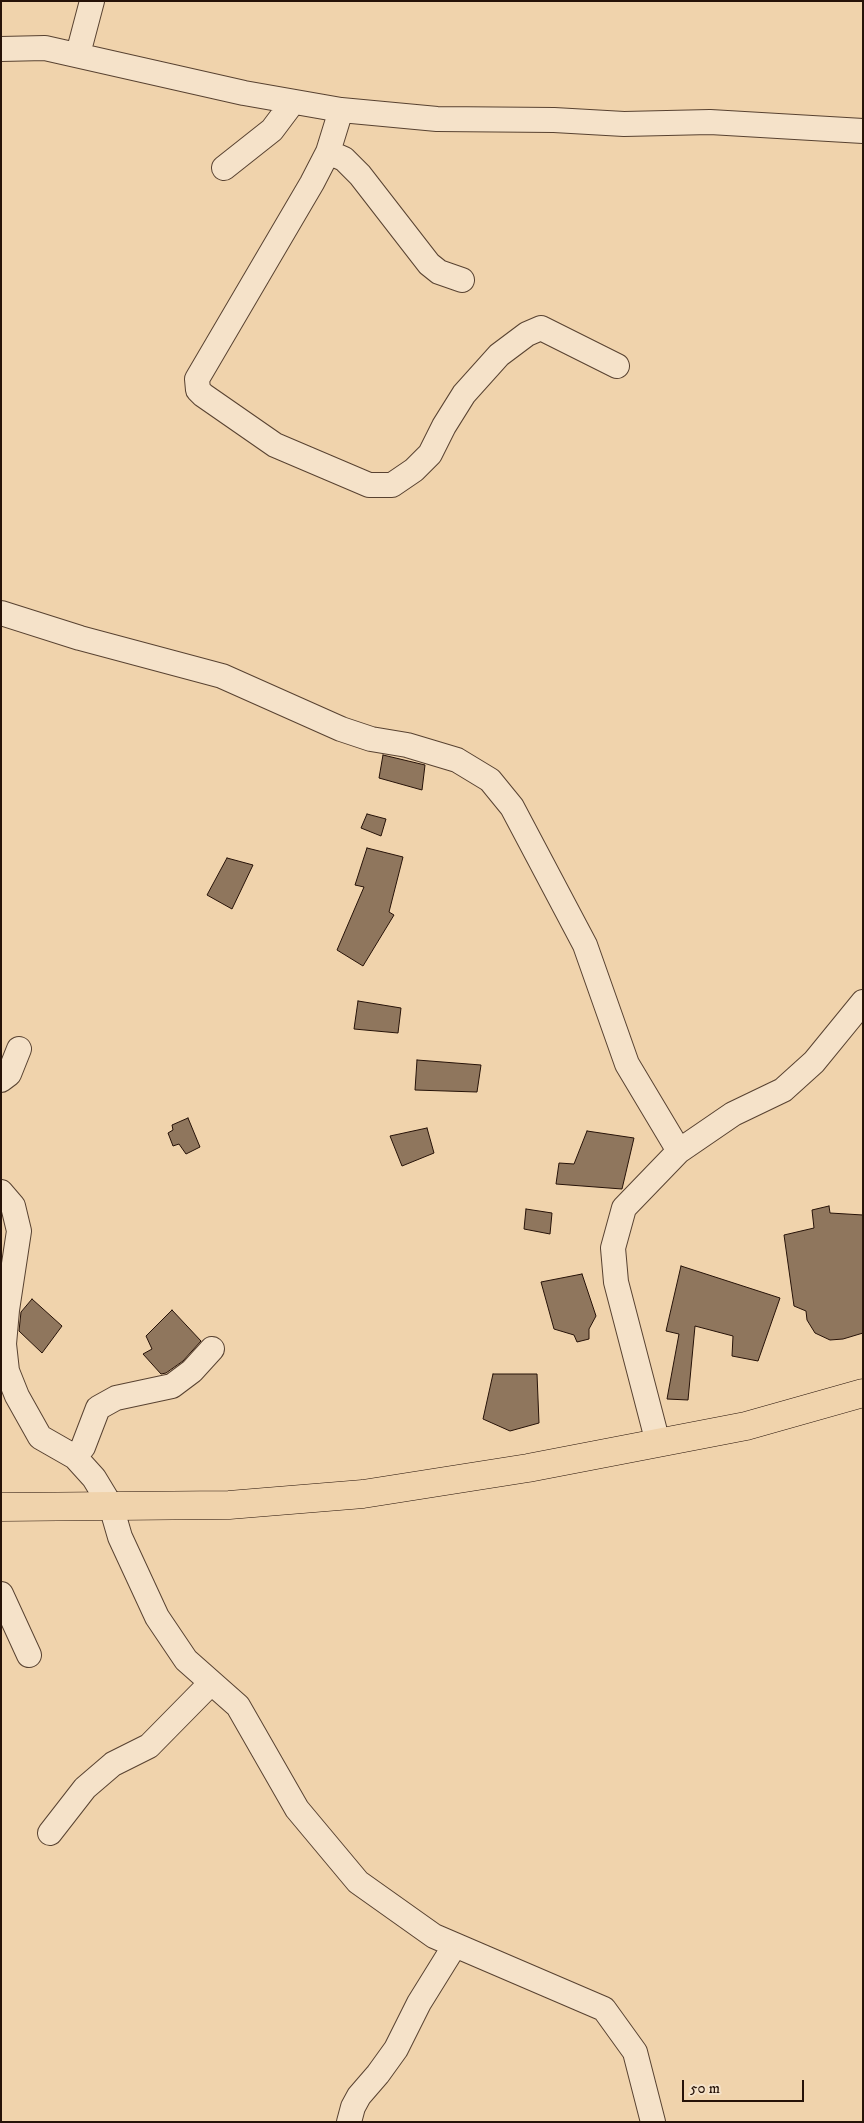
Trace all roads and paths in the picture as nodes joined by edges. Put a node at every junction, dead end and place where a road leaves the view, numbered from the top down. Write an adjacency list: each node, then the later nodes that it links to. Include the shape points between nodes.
1 (92, 1): 3 (street)
2 (1, 49): 3 (street, via 45,48)
3 (78, 54): 4 (street)
4 (293, 102): 5 (street); 8 (street, via 272,130)
5 (341, 110): 6 (street, via 437,119 624,124 710,122); 7 (street)
6 (863, 132)
7 (328, 152): 9 (street, via 344,159 360,175 429,264 439,272); 10 (street, via 197,379 198,390 214,405 275,445 311,462 369,484 392,485 430,454 464,394 499,355 528,334 541,328)
8 (224, 168)
9 (462, 280)
10 (617, 366)
11 (1, 612): 15 (street, via 80,638 222,676 341,729 457,760 490,780 512,808 585,945 627,1064)
12 (863, 1002): 15 (street, via 814,1062 783,1090 733,1114)
13 (19, 1049): 14 (street, via 9,1074)
14 (1, 1080)
15 (679, 1151): 19 (street, via 624,1208 613,1248 616,1282)
16 (1, 1192): 20 (street, via 13,1206 19,1231 4,1344 7,1372 40,1437)
17 (212, 1349): 20 (street, via 192,1371 172,1386 116,1398 98,1408 83,1447)
18 (863, 1393): 19 (main road, via 746,1426)
19 (658, 1443): 21 (main road, via 363,1494 229,1505)
20 (75, 1457): 21 (street, via 94,1478)
21 (111, 1506): 22 (main road); 25 (street, via 120,1537 157,1617 186,1660)
22 (1, 1507)
23 (1, 1594): 24 (street)
24 (29, 1655)
25 (212, 1683): 26 (street, via 149,1746 113,1764 85,1788); 27 (street, via 238,1706 297,1809 358,1882 434,1936)
26 (50, 1833)
27 (455, 1945): 28 (street, via 419,2003 396,2049 359,2096); 29 (street, via 604,2009 635,2052)
28 (349, 2122)
29 (653, 2122)

